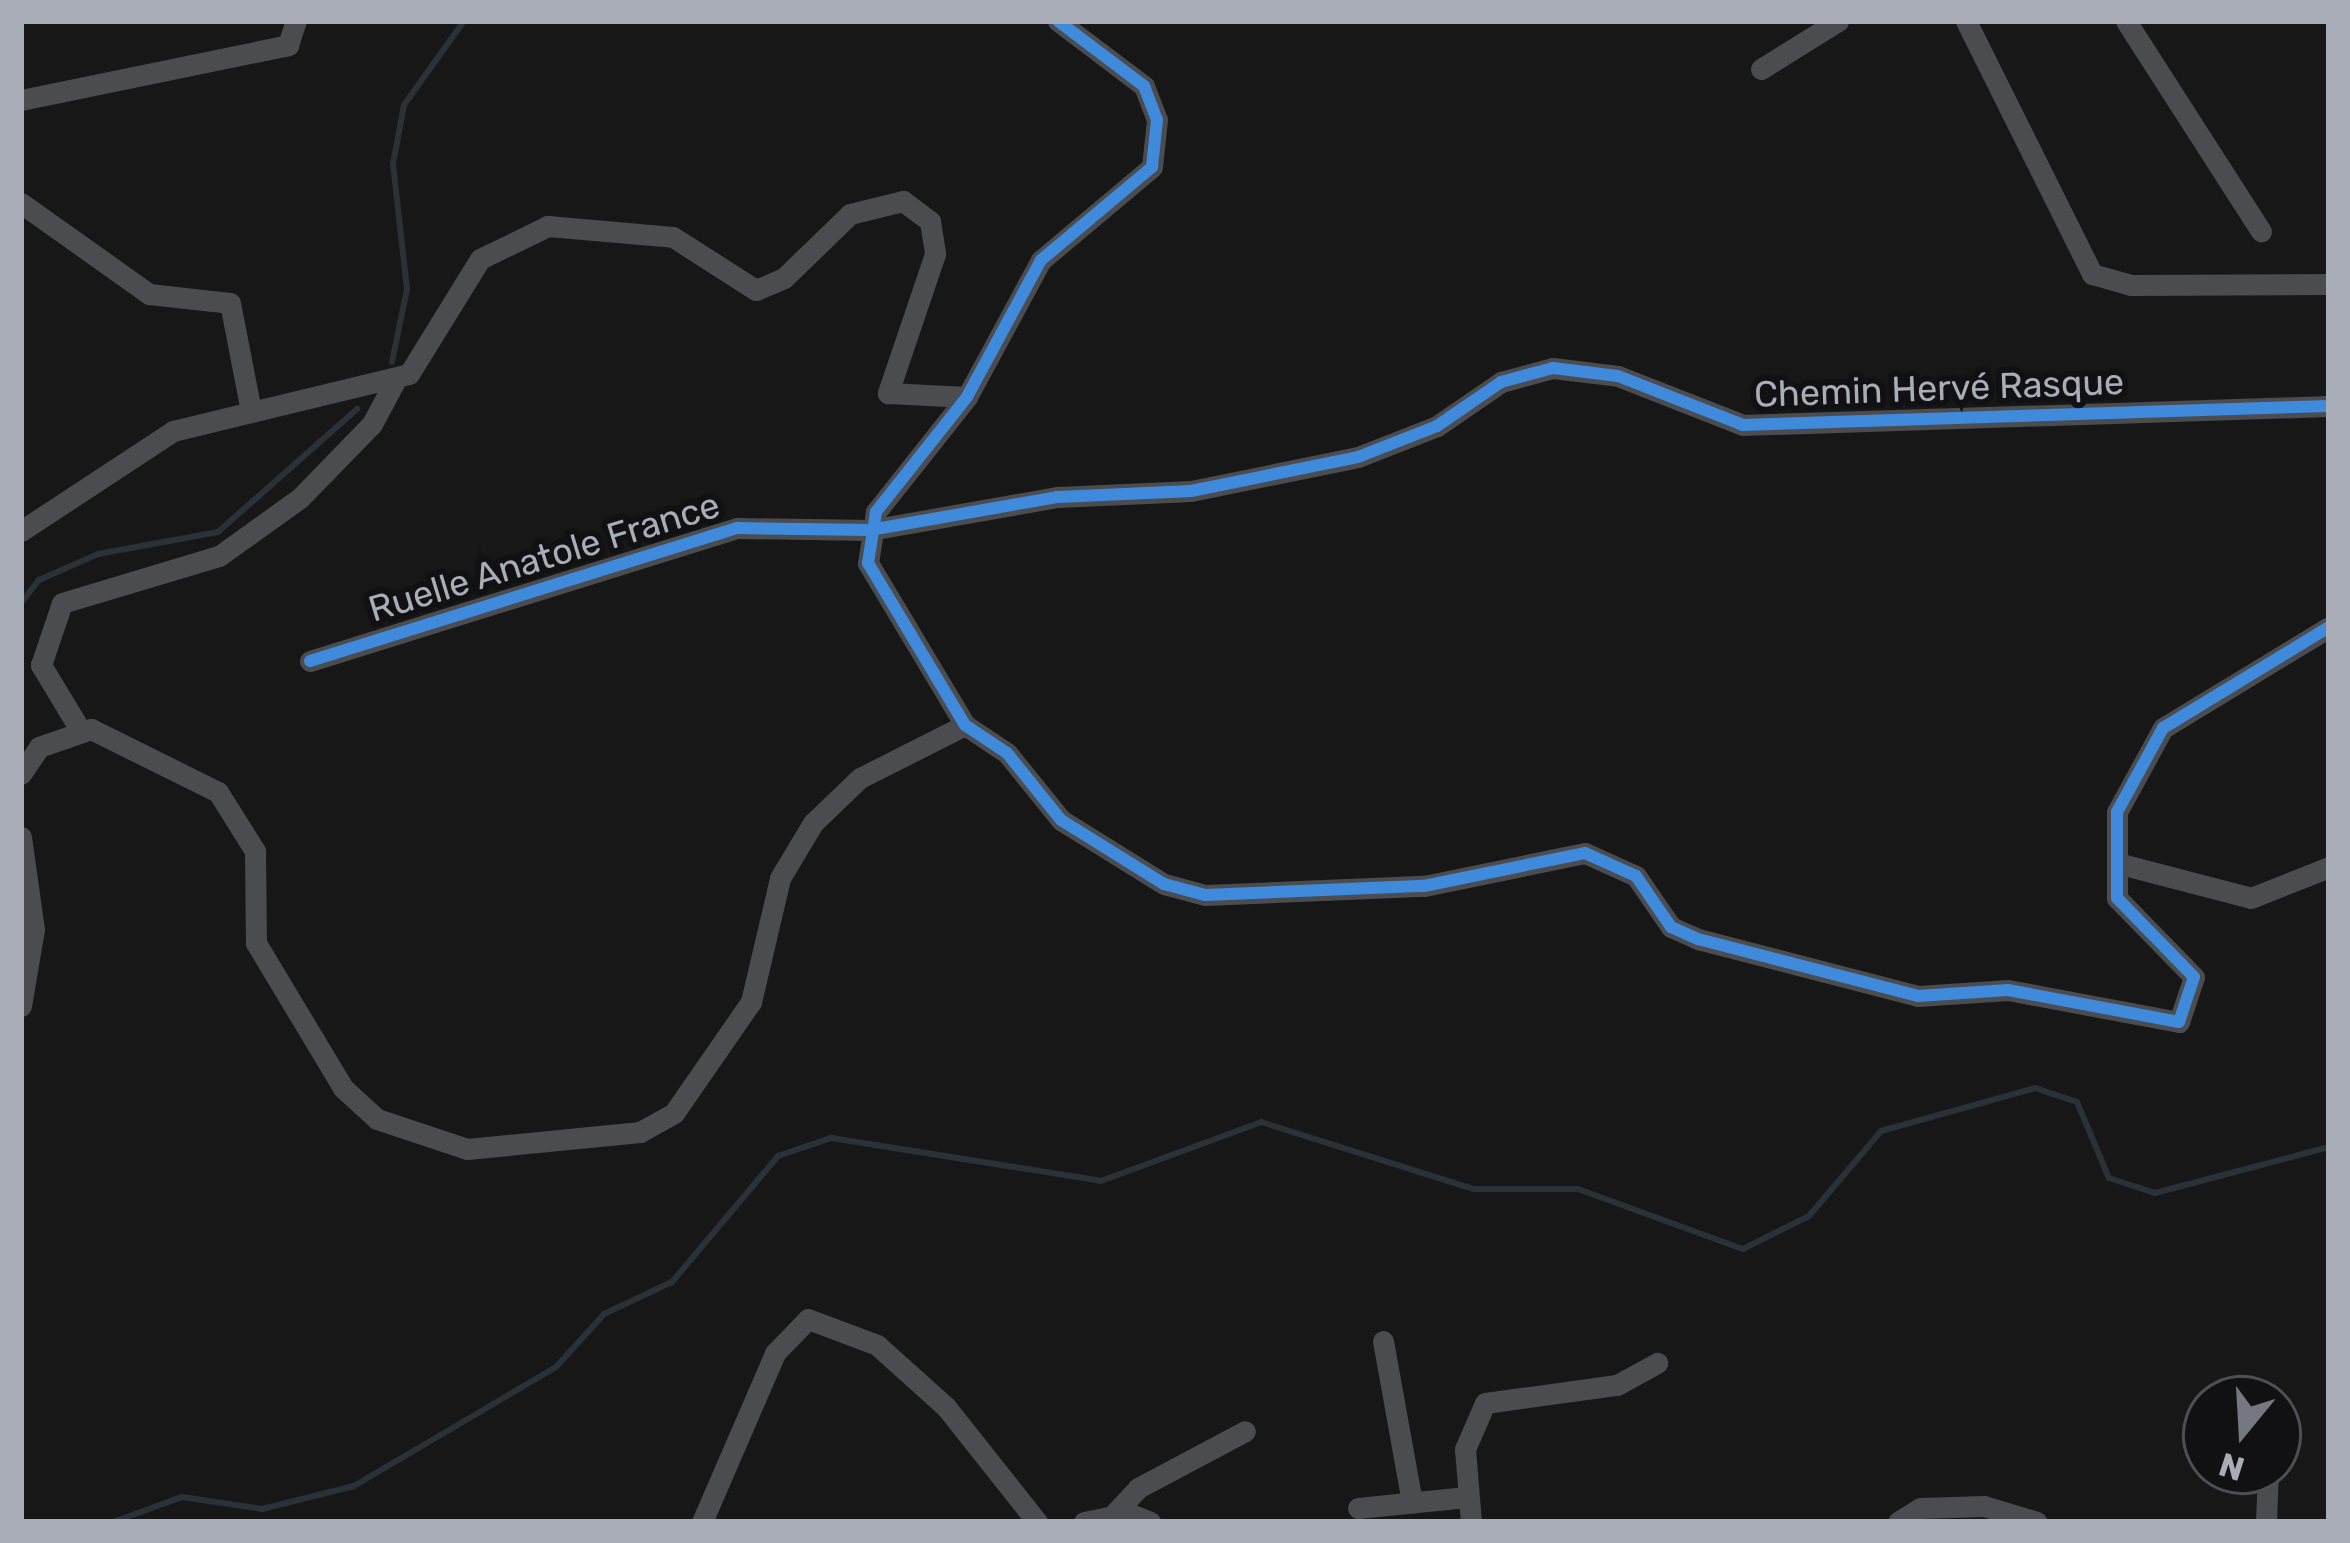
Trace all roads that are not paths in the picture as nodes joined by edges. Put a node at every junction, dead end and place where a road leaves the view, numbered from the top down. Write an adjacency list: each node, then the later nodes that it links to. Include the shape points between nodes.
1 (296, 21): 7 (street, via 288,45)
2 (1058, 21): 12 (street, via 1144,86 1158,145 1142,182 1041,260)
3 (1838, 21): 6 (street)
4 (1966, 21): 10 (street, via 2092,274 2131,284)
5 (2126, 21): 9 (street)
6 (1760, 69)
7 (21, 100)
8 (21, 203): 14 (street, via 148,294 230,303)
9 (2260, 231)
10 (2329, 284)
11 (396, 379): 12 (street, via 417,366 480,259 517,234 654,231 756,290 884,200 917,208 934,242 888,393); 14 (street); 20 (street, via 372,424 299,499 219,556 104,582 62,603 41,665)
12 (967, 397): 15 (street)
13 (2329, 406): 15 (street, Chemin Hervé Rasque, via 1742,425 1618,376 1553,368 1502,382 1437,426 1358,457 1191,491 1058,497)
14 (251, 411): 16 (street, via 155,440)
15 (870, 530): 18 (street, Ruelle Anatole France, via 784,523 716,533); 19 (street, via 882,598)
16 (21, 531)
17 (2329, 627): 23 (street, via 2154,736 2116,812)
18 (310, 661)
19 (965, 725): 20 (street, via 874,769 813,823 780,878 751,1002 674,1113 640,1132 467,1149 377,1119 343,1088 256,943 255,851 218,792); 23 (street, via 1082,836 1184,891 1424,886 1585,853 1636,876 1662,918 1698,939 1918,996 2008,990 2179,1022 2194,977 2126,913)
20 (80, 728): 21 (street)
21 (23, 765)
22 (21, 837): 25 (street, via 34,928)
23 (2117, 863): 24 (street, via 2251,898)
24 (2329, 867)
25 (21, 1006)
26 (1383, 1341): 30 (street)
27 (1657, 1363): 29 (street, via 1617,1385 1484,1403 1468,1432)
28 (1245, 1430): 32 (street, via 1138,1488)
29 (1466, 1497): 30 (street); 37 (street)
30 (1412, 1502): 31 (street)
31 (1358, 1508)
32 (1114, 1513): 35 (street); 36 (street)
33 (702, 1522): 34 (street, via 775,1353 797,1324 821,1319 877,1345 946,1407)
34 (1037, 1522)
35 (1084, 1522)
36 (1150, 1522)
37 (1471, 1522)
38 (1898, 1522): 39 (street, via 1920,1508 1984,1507)
39 (2037, 1522)

